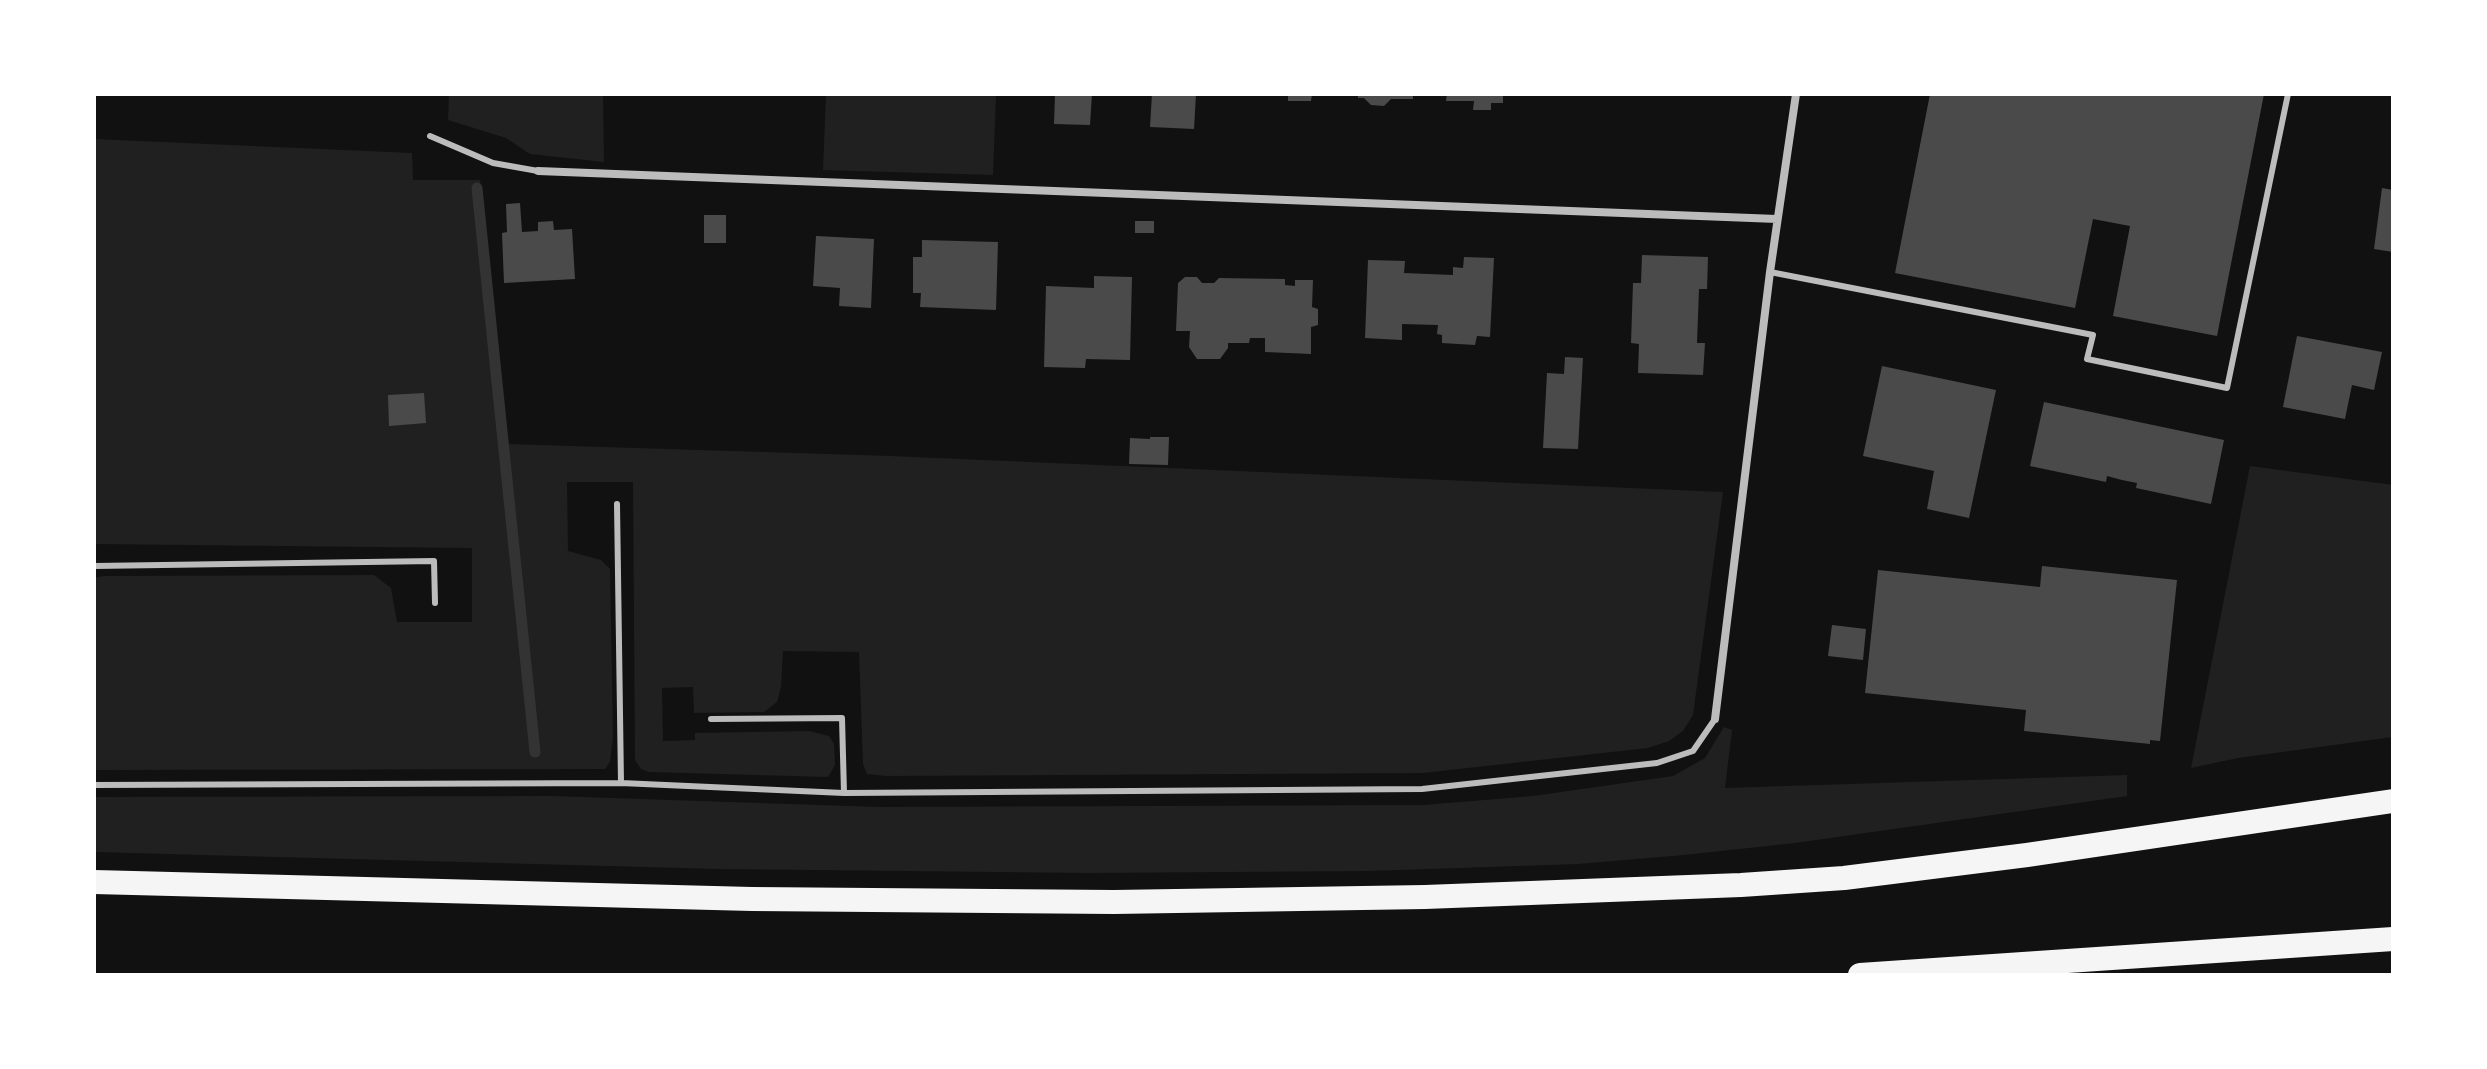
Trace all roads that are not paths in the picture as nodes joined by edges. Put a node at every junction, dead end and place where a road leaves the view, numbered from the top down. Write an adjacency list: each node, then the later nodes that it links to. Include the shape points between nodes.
1 (1796, 94): 5 (street)
2 (2288, 94): 6 (lane, via 2227,388 2087,359 2093,335)
3 (430, 136): 4 (lane, via 493,163)
4 (538, 171): 5 (street)
5 (1777, 219): 6 (street)
6 (1770, 272): 11 (street)
7 (617, 504): 12 (lane)
8 (94, 566): 9 (lane, via 434,561)
9 (435, 603)
10 (711, 719): 14 (lane, via 842,718)
11 (1715, 719): 14 (lane, via 1693,751 1657,763 1422,789)
12 (621, 783): 13 (lane); 14 (lane)
13 (94, 785)
14 (844, 793)
15 (2393, 801): 16 (highway, via 1844,878 1425,897 1129,902 783,899)
16 (94, 882)
17 (2393, 939): 18 (highway)
18 (1860, 975)

